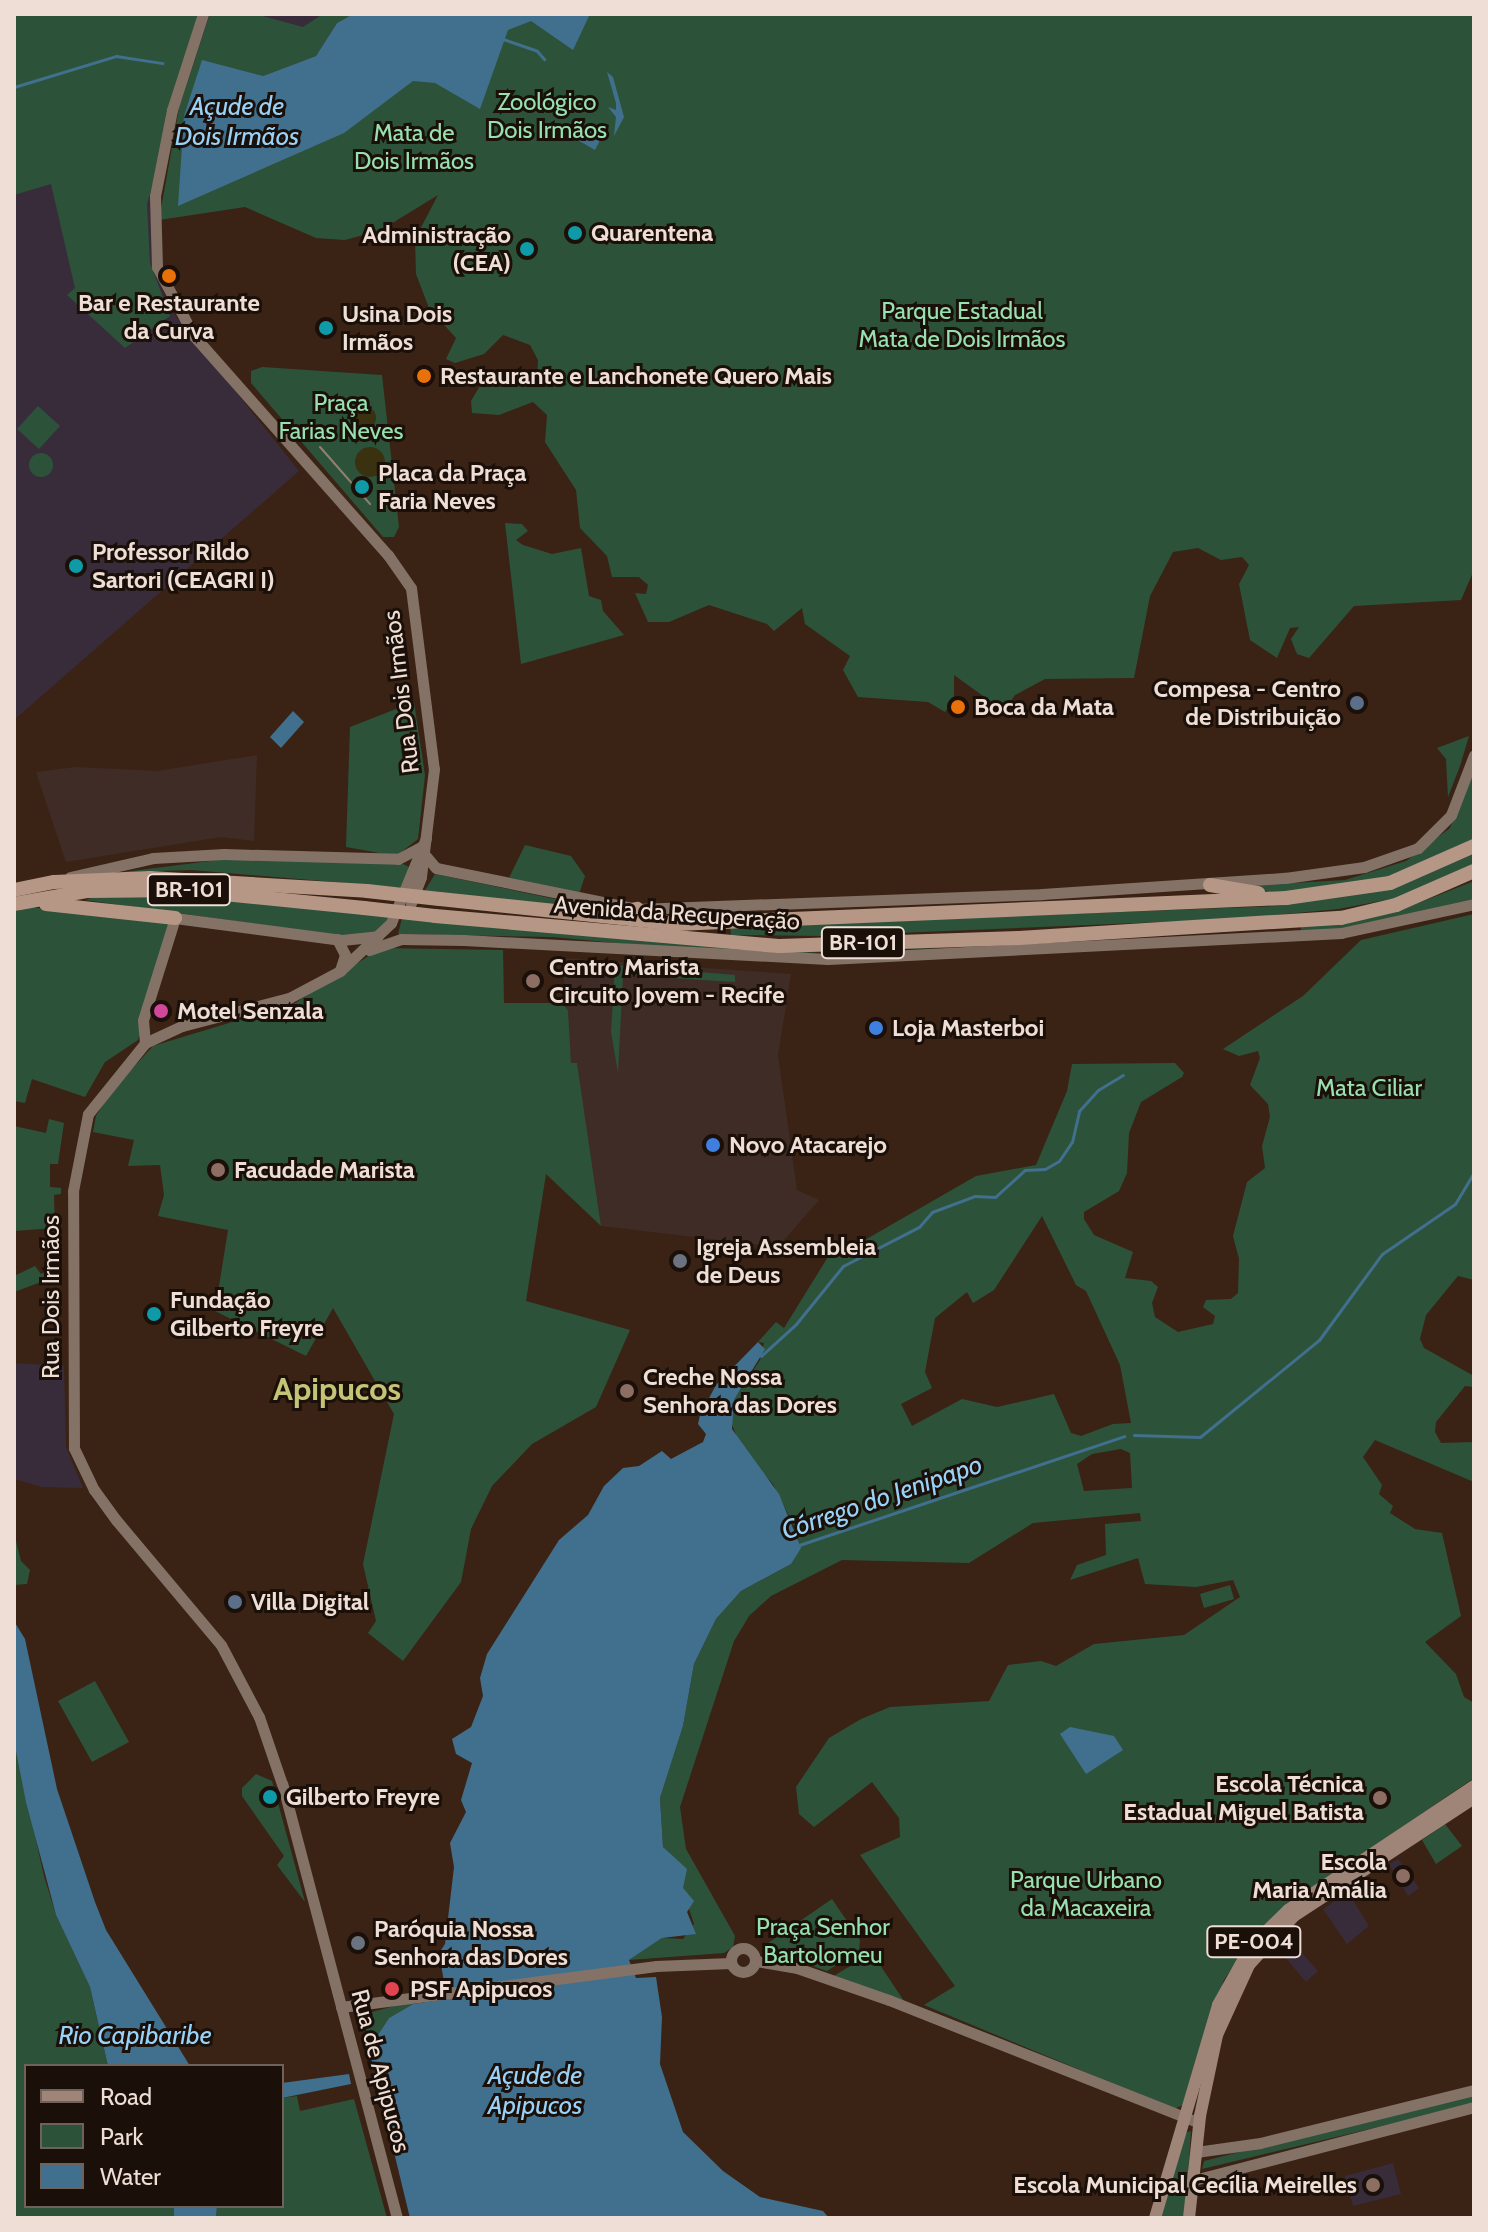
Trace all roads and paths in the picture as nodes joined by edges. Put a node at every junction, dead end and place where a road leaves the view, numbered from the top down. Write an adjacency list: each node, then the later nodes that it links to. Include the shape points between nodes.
1 (203, 14): 4 (main road, Rua Dois Irmãos, via 172,110 155,196 157,267 194,336 388,555 411,588 434,769)
2 (1474, 755): 10 (main road, Avenida da Recuperação, via 1451,815 1429,840 1406,854 1334,873)
3 (1474, 846): 12 (highway, Avenida da Recuperação / BR-101, via 1390,883)
4 (424, 847): 5 (main road, Avenida da Recuperação); 6 (main road); 8 (main road, Rua Dois Irmãos)
5 (398, 859): 8 (main road); 9 (main road, Avenida da Recuperação, via 185,856 120,864)
6 (437, 868): 8 (main road); 15 (main road, Avenida da Recuperação)
7 (1474, 871): 19 (highway, Avenida da Recuperação / BR-101, via 1396,905 1341,918)
8 (418, 873): 18 (main road, Rua Dois Irmãos); 20 (main road, Rua Dois Irmãos)
9 (54, 882): 11 (highway, Avenida da Recuperação / BR-101); 17 (highway, Avenida da Recuperação / BR-101, bridge, via 166,878 367,891)
10 (1210, 885): 12 (highway); 15 (main road, Avenida da Recuperação)
11 (14, 890)
12 (1286, 898): 17 (highway, Avenida da Recuperação / BR-101, via 676,924)
13 (14, 904): 16 (highway, via 81,905); 19 (highway, Avenida da Recuperação / BR-101, bridge, via 88,891 184,890 779,946)
14 (1474, 904): 23 (main road, Avenida da Recuperação, via 1341,933)
15 (637, 909): 17 (highway)
16 (175, 918): 21 (main road); 27 (main road, via 143,1020)
17 (592, 918)
18 (395, 926): 22 (main road, via 393,934); 25 (main road, Rua Dois Irmãos)
19 (1189, 930): 23 (highway); 24 (highway)
20 (383, 933): 21 (main road, via 364,941); 25 (main road, Rua Dois Irmãos)
21 (337, 939): 26 (main road, via 345,955)
22 (401, 939): 24 (main road, Avenida da Recuperação, via 828,959); 25 (main road, Rua Dois Irmãos)
23 (1226, 939): 24 (main road, Avenida da Recuperação)
24 (1151, 941)
25 (368, 950): 26 (main road, Rua Dois Irmãos)
26 (340, 971): 27 (main road, Rua Dois Irmãos, via 289,998 182,1026)
27 (145, 1043): 28 (main road, Rua Dois Irmãos, via 88,1114 77,1151 74,1448 116,1520 221,1645)
28 (271, 1750): 31 (main road, Rua de Apipucos)
29 (1474, 1786): 34 (main road, PE-004, via 1288,1910 1261,1934 1228,1981)
30 (1474, 1798): 35 (main road, PE-004, via 1294,1916 1267,1942 1226,2008)
31 (341, 2007): 34 (main road, via 656,1966 731,1963 745,1948 752,1950 756,1961 797,1968 889,2000); 38 (main road, Rua de Apipucos)
32 (1474, 2090): 36 (main road, via 1260,2143)
33 (1474, 2107): 37 (main road)
34 (1182, 2118): 35 (main road); 39 (main road, PE-004)
35 (1199, 2123): 36 (main road, PE-004)
36 (1196, 2152): 37 (main road, PE-004)
37 (1194, 2180): 40 (main road, PE-004)
38 (397, 2218)
39 (1155, 2218)
40 (1189, 2218)

